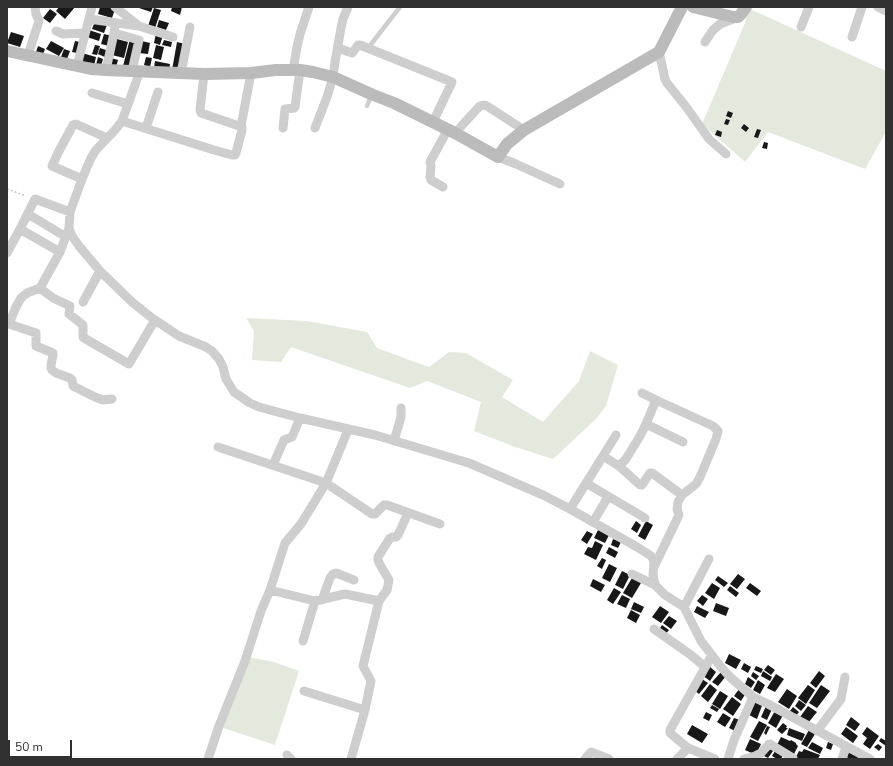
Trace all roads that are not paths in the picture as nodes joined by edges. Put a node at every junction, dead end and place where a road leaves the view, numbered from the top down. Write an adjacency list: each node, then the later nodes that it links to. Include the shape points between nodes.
1 (35, 7): 28 (street, via 39,22)
2 (92, 7): 13 (street)
3 (115, 7): 15 (street)
4 (309, 7): 31 (street, via 296,47)
5 (348, 7): 24 (street, via 343,19)
6 (400, 7): 25 (lane)
7 (682, 7): 27 (street)
8 (693, 7): 12 (street)
9 (746, 7): 12 (street)
10 (809, 7): 16 (street)
11 (862, 7): 22 (street)
12 (738, 17): 23 (street, via 720,24)
13 (89, 18): 14 (street); 20 (street)
14 (116, 23): 15 (street); 19 (street)
15 (139, 26): 21 (street)
16 (801, 27)
17 (190, 28): 33 (street)
18 (56, 31): 20 (street, via 62,34)
19 (114, 33): 30 (street); 32 (street, via 139,40)
20 (85, 34): 29 (street)
21 (173, 37)
22 (852, 37)
23 (705, 42)
24 (338, 48): 25 (street, via 352,53 358,45); 36 (street)
25 (368, 48): 43 (street, via 452,82)
26 (7, 51): 28 (street)
27 (659, 52): 48 (street); 51 (street, via 667,83 709,139)
28 (28, 55): 29 (street)
29 (77, 66): 30 (street)
30 (106, 70): 32 (street)
31 (296, 70): 34 (street); 36 (street); 46 (street, via 295,107 285,109)
32 (136, 71): 33 (street); 40 (street)
33 (181, 73): 35 (street)
34 (251, 73): 35 (street); 44 (street)
35 (204, 74): 44 (street, via 201,113)
36 (333, 77): 39 (street); 47 (street)
37 (158, 92): 45 (street)
38 (92, 93): 40 (street)
39 (371, 94): 41 (lane); 43 (street)
40 (128, 104): 42 (street)
41 (367, 106)
42 (122, 121): 45 (street); 50 (street)
43 (434, 122): 49 (street)
44 (241, 126): 45 (street, via 243,128 236,153 233,155)
45 (146, 128)
46 (283, 128)
47 (315, 128)
48 (524, 130): 49 (street, via 484,105); 52 (street, via 507,144)
49 (451, 131): 52 (street); 55 (street, via 430,162 431,180)
50 (107, 138): 53 (street, via 91,158); 53 (street, via 76,124 73,125 52,166)
51 (726, 154)
52 (498, 157): 54 (street)
53 (82, 179): 56 (street)
54 (560, 184)
55 (443, 187)
56 (70, 212): 57 (street, via 35,199); 59 (street)
57 (28, 214): 58 (street); 59 (street)
58 (20, 229): 60 (street); 61 (street)
59 (68, 232): 60 (street); 62 (street)
60 (60, 252): 63 (street)
61 (7, 253)
62 (100, 271): 64 (street); 65 (street)
63 (40, 288): 65 (street, via 70,306 69,314 83,326 84,338 129,364); 66 (street, via 21,298)
64 (83, 302)
65 (154, 319): 71 (street, via 179,336 212,351 219,359 234,392 250,403)
66 (8, 323): 68 (street, via 35,332 36,346 54,355 52,370 70,378 73,386 95,398)
67 (642, 393): 69 (street)
68 (112, 399)
69 (656, 400): 72 (street); 83 (street, via 713,426 718,431 700,477 696,484)
70 (401, 408): 75 (street, via 400,423)
71 (300, 418): 73 (street); 79 (street, via 292,436 284,440)
72 (646, 424): 76 (street); 80 (street, via 626,459)
73 (348, 430): 75 (street); 81 (street)
74 (616, 435): 78 (street)
75 (394, 441): 85 (street, via 469,463 520,484)
76 (684, 442)
77 (218, 447): 79 (street)
78 (603, 456): 80 (street); 82 (street)
79 (273, 465): 81 (street)
80 (619, 466): 83 (street, via 640,485 652,473)
81 (326, 483): 86 (street, via 372,514 385,505); 95 (street, via 301,524 285,544)
82 (586, 483): 84 (street); 85 (street)
83 (682, 495): 91 (street, via 676,509 679,515)
84 (608, 497): 87 (street); 88 (street)
85 (570, 509): 88 (street)
86 (408, 513): 89 (street); 97 (street, via 398,535 390,538 378,557 389,580 387,590)
87 (645, 518)
88 (593, 522): 91 (street, via 645,552 653,559)
89 (440, 524)
90 (709, 559): 98 (street)
91 (654, 568): 94 (street)
92 (632, 574): 94 (street)
93 (354, 580): 96 (street, via 333,574)
94 (655, 585): 98 (street)
95 (270, 590): 96 (street); 111 (street)
96 (318, 600): 97 (street, via 345,594); 100 (street)
97 (379, 601): 106 (street, via 363,666 371,681)
98 (684, 607): 101 (street, via 701,641)
99 (654, 629): 102 (street)
100 (303, 641)
101 (712, 655): 102 (street); 105 (street)
102 (705, 667): 109 (street, via 670,730 670,733)
103 (845, 676): 107 (street, via 841,699)
104 (304, 691): 106 (street)
105 (753, 697): 107 (street); 117 (street)
106 (365, 710): 112 (street)
107 (817, 731): 108 (street)
108 (846, 747): 119 (street); 120 (street)
109 (688, 748): 115 (street); 116 (street)
110 (793, 758): 118 (street, via 769,744 761,753)
111 (208, 759)
112 (351, 759)
113 (585, 759): 114 (street, via 591,752)
114 (609, 759)
115 (677, 759)
116 (715, 759)
117 (728, 759)
118 (744, 759)
119 (842, 759)
120 (870, 759)

